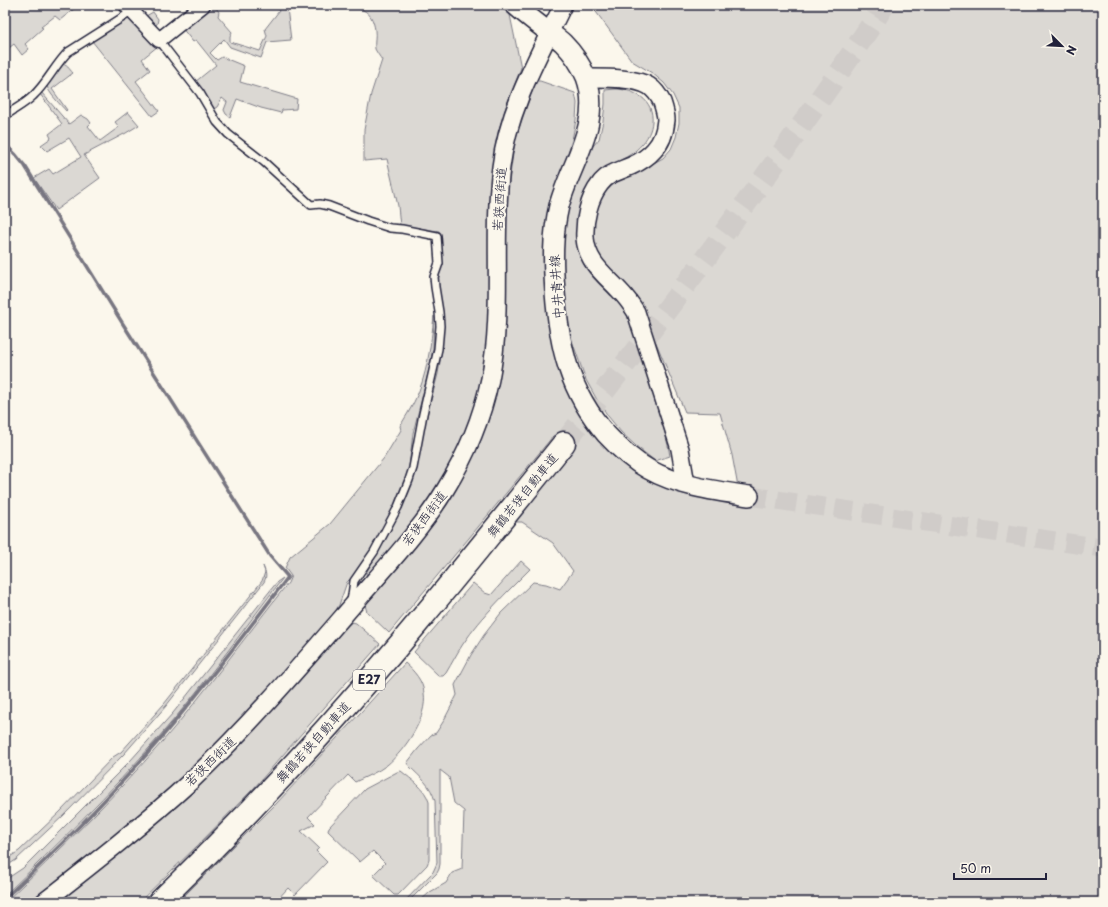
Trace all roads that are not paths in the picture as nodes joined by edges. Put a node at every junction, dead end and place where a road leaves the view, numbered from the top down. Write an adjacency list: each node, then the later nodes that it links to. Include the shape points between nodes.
1 (204, 5): 6 (street)
2 (515, 5): 5 (main road, 中井青井線)
3 (562, 5): 5 (street, 若狭西街道)
4 (128, 8): 6 (street); 8 (lane, via 68,52 33,96)
5 (549, 32): 7 (main road, 中井青井線, via 563,43); 12 (street, 若狭西街道, via 516,108 504,147 497,201 496,336 484,404 467,447 444,491 414,532)
6 (159, 40): 12 (lane, via 228,134 312,205 330,206 390,228 437,236 439,263 434,277 440,326 438,349 413,468 398,507 374,552 354,581)
7 (586, 78): 10 (main road, 中井青井線, via 590,112 586,135 560,205 554,230 554,276 563,351 568,369 587,409 615,444 648,469); 10 (street, via 634,81 648,86 658,95 664,107 665,127 662,139 655,150 633,165 610,174 594,192 589,207 585,239 589,256 598,270 620,291 636,312 680,449)
8 (5, 116)
9 (564, 443): 14 (highway, 舞鶴若狭自動車道 / E27, via 426,614 361,689 264,797)
10 (686, 484): 11 (main road, 中井青井線)
11 (749, 496)
12 (350, 608): 13 (street, 若狭西街道, via 257,715 191,781 135,830)
13 (44, 902)
14 (159, 902)

